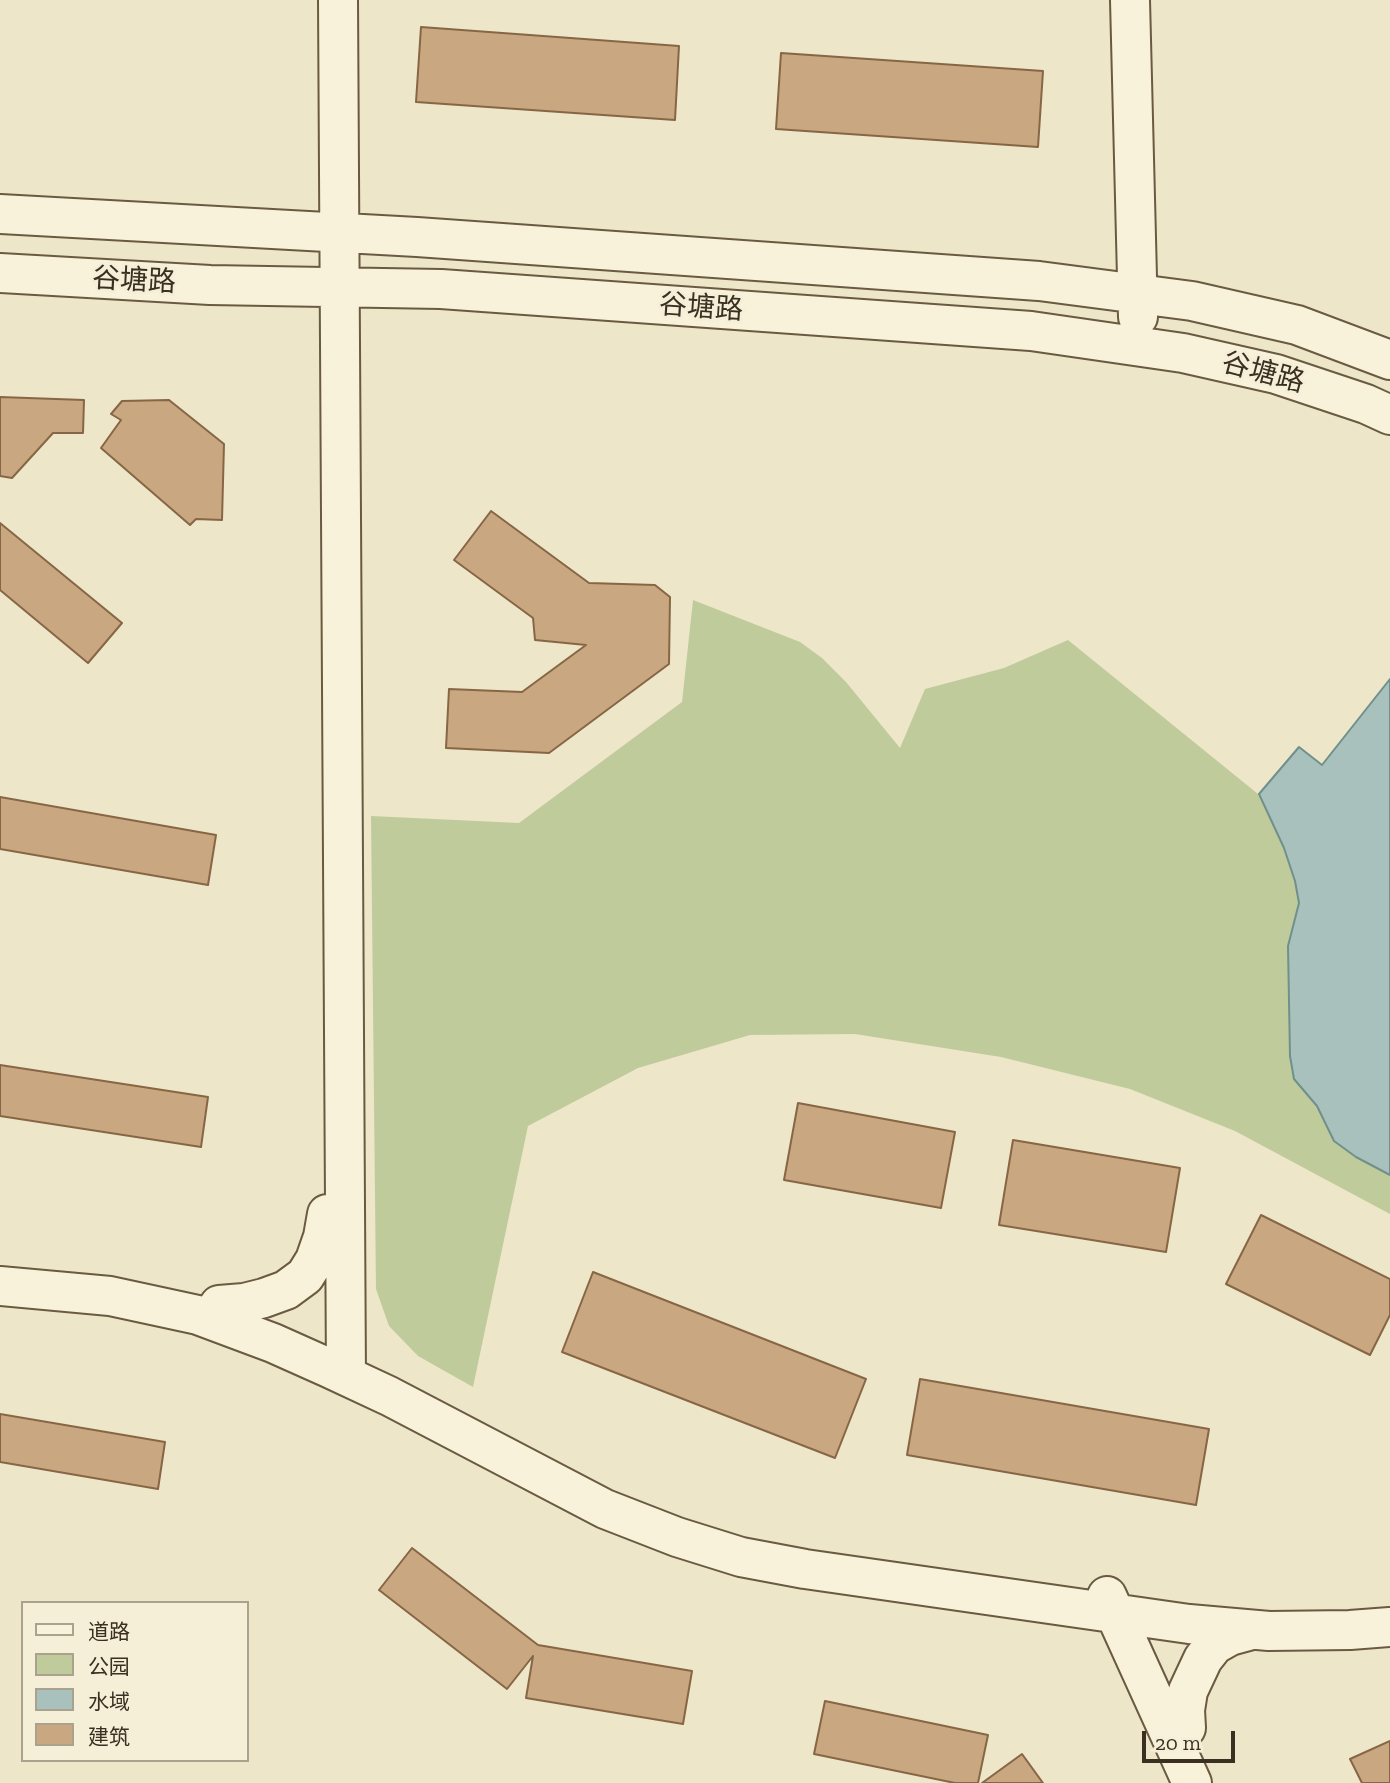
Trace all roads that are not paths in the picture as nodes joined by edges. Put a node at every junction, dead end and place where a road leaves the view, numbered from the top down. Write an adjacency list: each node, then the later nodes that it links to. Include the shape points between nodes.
1 (321, 0): 6 (street)
2 (338, 0): 6 (street)
3 (1113, 0): 9 (street)
4 (1130, 0): 9 (street)
5 (0, 214): 6 (street, 谷塘路)
6 (330, 232): 8 (street); 9 (street, 谷塘路, via 1039,281)
7 (0, 273): 8 (street, 谷塘路)
8 (331, 287): 10 (street, 谷塘路, via 441,289 1017,330); 13 (street); 16 (street)
9 (1128, 293): 10 (street); 11 (street, 谷塘路, via 1192,301 1297,325)
10 (1130, 346): 12 (street, 谷塘路, via 1276,374)
11 (1390, 360)
12 (1390, 415)
13 (327, 1214): 17 (street, via 324,1237 305,1276 264,1298); 18 (street)
14 (0, 1270): 17 (street, via 112,1279)
15 (0, 1286): 18 (street, via 110,1296 198,1315)
16 (345, 1301): 18 (street); 19 (street, via 360,1347)
17 (219, 1305): 18 (street)
18 (337, 1362): 19 (street); 20 (street, via 605,1509 677,1537 741,1557 805,1569)
19 (396, 1381): 21 (street, via 612,1493 682,1520 745,1539)
20 (1051, 1604): 21 (street); 25 (street, via 1112,1640)
21 (1121, 1606): 22 (street, via 1270,1613); 24 (street); 25 (street); 26 (street)
22 (1390, 1610)
23 (1390, 1627): 24 (street)
24 (1253, 1630): 26 (street, via 1214,1645 1203,1659 1188,1692)
25 (1144, 1678): 27 (street)
26 (1186, 1728): 28 (street)
27 (1192, 1783)
28 (1211, 1783)

